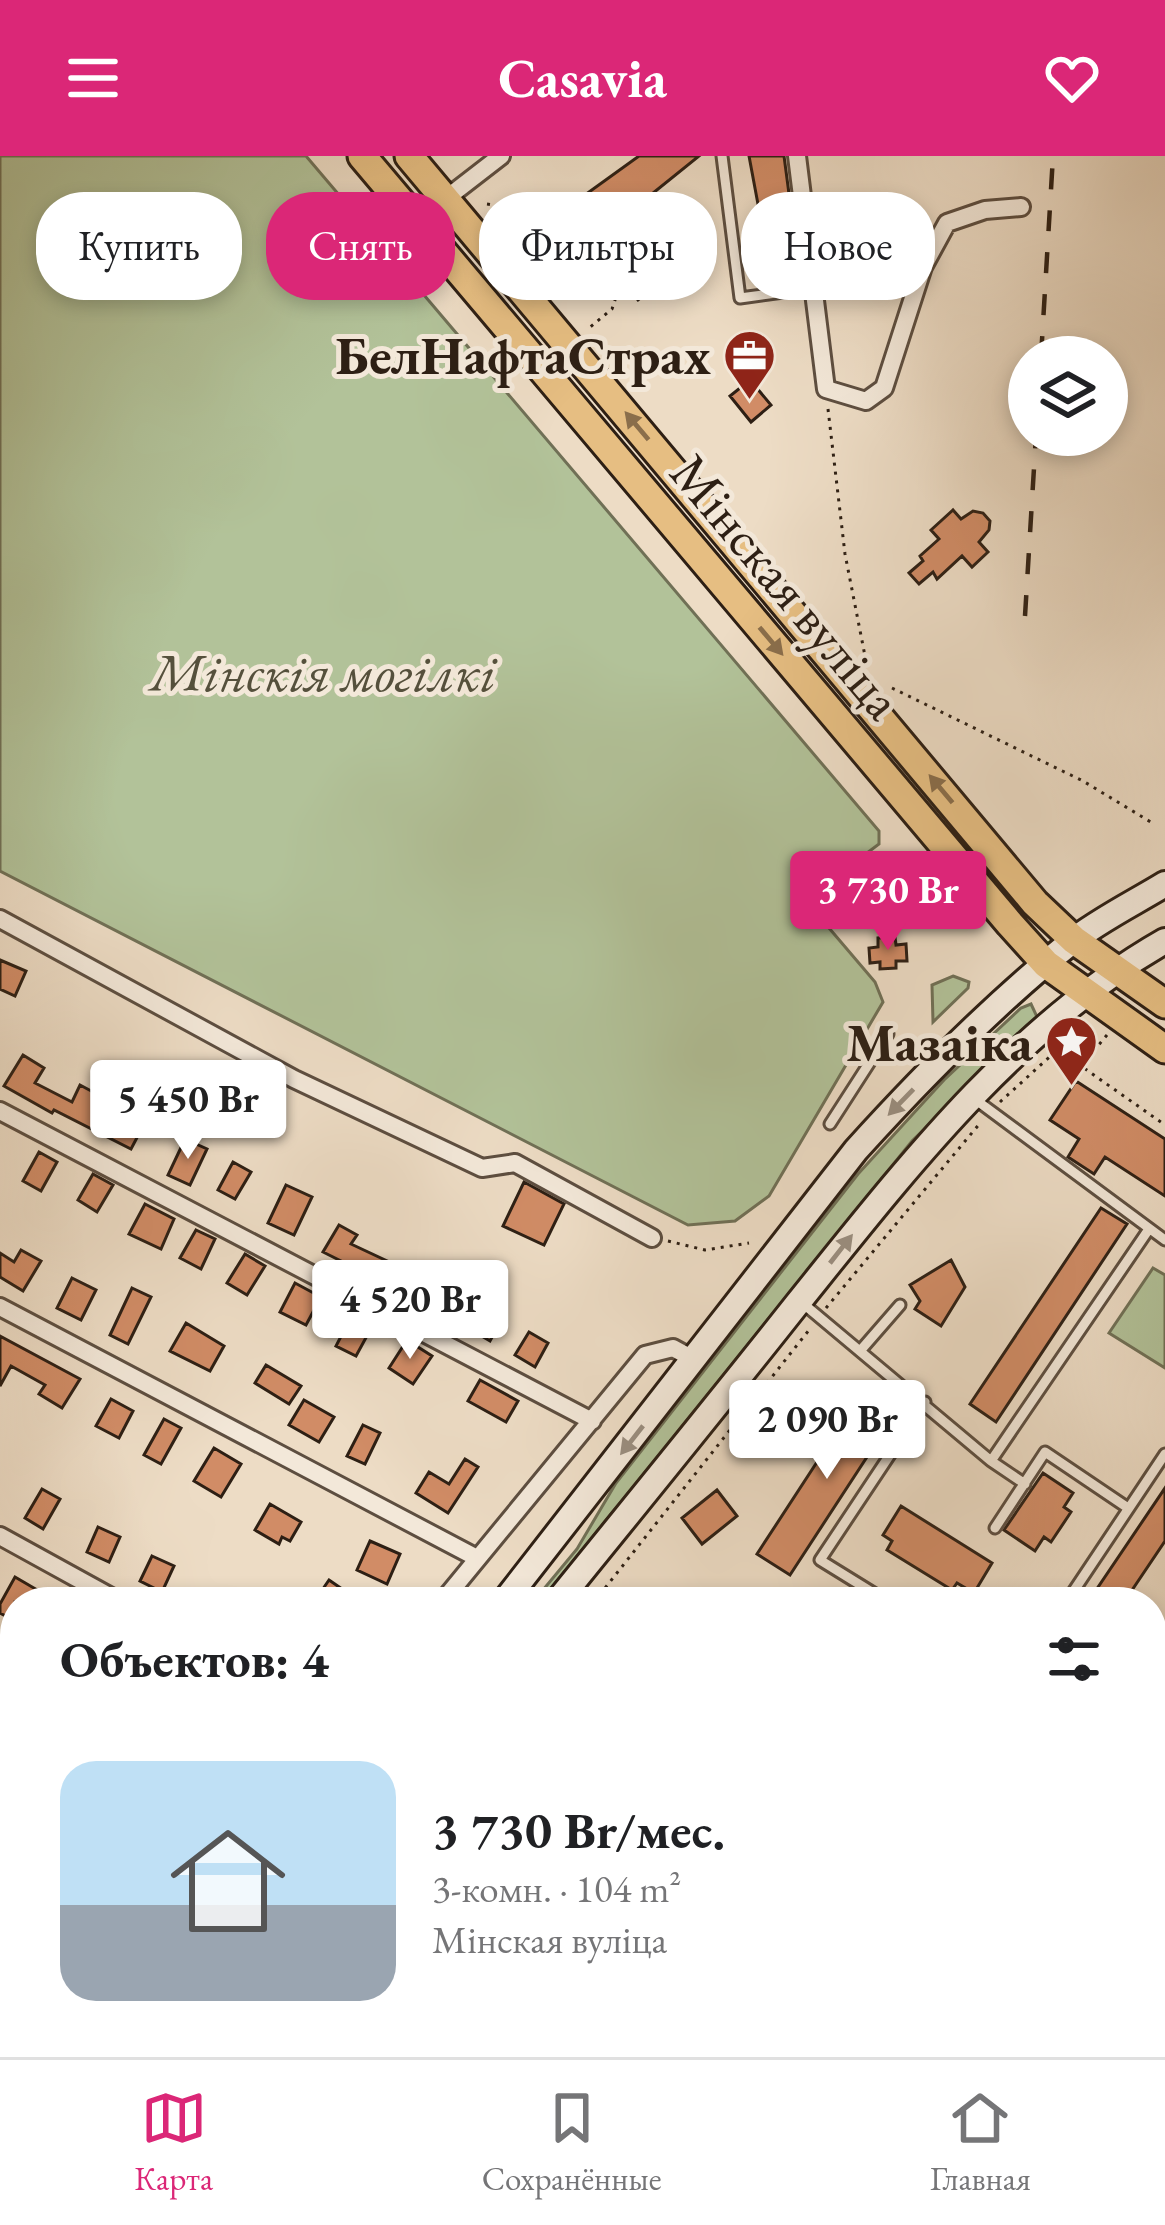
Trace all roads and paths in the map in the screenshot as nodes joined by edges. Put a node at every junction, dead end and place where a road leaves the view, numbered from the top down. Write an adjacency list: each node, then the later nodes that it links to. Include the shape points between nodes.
1 (362, 156): 6 (main road, Мінская вуліца)
2 (409, 156): 7 (main road, Мінская вуліца)
3 (501, 156): 8 (street)
4 (722, 156): 13 (lane)
5 (797, 156): 9 (street)
6 (392, 192)
7 (439, 192)
8 (454, 192)
9 (801, 192)
10 (1021, 207): 17 (street, via 947,223 923,267 884,388 866,400)
11 (455, 211): 23 (main road, Мінская вуліца, one-way to 11)
12 (455, 266): 25 (main road, Мінская вуліца, one-way to 25)
13 (741, 298)
14 (615, 300): 16 (path)
15 (815, 300): 17 (street)
16 (589, 328)
17 (826, 389): 18 (path)
18 (865, 656)
19 (892, 688): 20 (path)
20 (1154, 824)
21 (1165, 884): 23 (main road)
22 (0, 919): 37 (street, via 294,1079 482,1168 515,1163)
23 (1074, 940): 25 (main road); 26 (main road, Мінская вуліца)
24 (1165, 941): 26 (main road)
25 (1046, 964): 27 (main road, Мінская вуліца); 44 (main road, one-way to 44, via 868,1138)
26 (1116, 970): 27 (main road); 28 (main road, Мінская вуліца)
27 (1086, 992): 31 (main road, Мінская вуліца); 32 (main road)
28 (1165, 1004)
29 (889, 1034): 34 (lane)
30 (1108, 1034): 35 (path, via 1082,1066)
31 (1165, 1049)
32 (972, 1097): 36 (lane); 40 (main road, one-way to 32)
33 (0, 1111): 46 (street)
34 (830, 1124)
35 (1165, 1125)
36 (1149, 1229): 38 (lane); 48 (lane)
37 (652, 1238): 39 (path, via 705,1250)
38 (1165, 1240)
39 (748, 1243)
40 (800, 1301): 43 (lane); 57 (main road)
41 (900, 1305): 43 (lane)
42 (0, 1307): 53 (street)
43 (860, 1351): 45 (lane)
44 (695, 1360): 46 (street, via 674,1348 645,1355); 56 (main road, one-way to 56)
45 (925, 1402): 48 (lane); 58 (lane, via 820,1559)
46 (592, 1421): 53 (street)
47 (1165, 1454): 50 (lane)
48 (991, 1461): 49 (lane)
49 (1025, 1484): 50 (lane, via 1045,1452); 51 (lane)
50 (1128, 1508): 59 (lane)
51 (995, 1528)
52 (0, 1536): 54 (street)
53 (477, 1558): 55 (street)
54 (93, 1587)
55 (454, 1587)
56 (516, 1587)
57 (569, 1587)
58 (864, 1587)
59 (1076, 1587)

